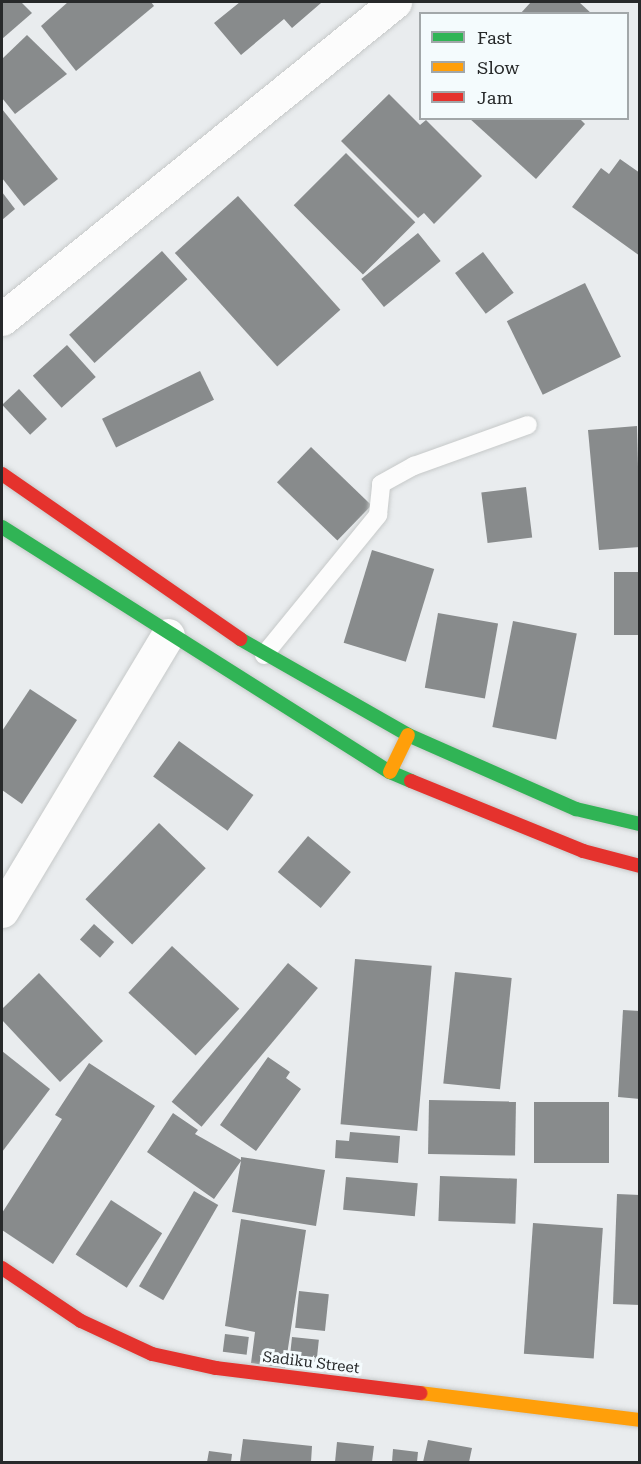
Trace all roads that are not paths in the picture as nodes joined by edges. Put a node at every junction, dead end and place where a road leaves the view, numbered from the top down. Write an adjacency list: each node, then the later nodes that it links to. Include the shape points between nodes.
1 (379, 6): 2 (street)
2 (2, 319)
3 (528, 425): 7 (lane, via 414,466 381,484 378,516)
4 (2, 474): 7 (main road, via 165,591)
5 (2, 527): 6 (main road)
6 (168, 635): 9 (main road); 12 (street)
7 (264, 655): 8 (main road)
8 (408, 735): 9 (main road); 10 (main road, via 576,809)
9 (390, 772): 11 (main road, via 583,851)
10 (639, 824)
11 (639, 866)
12 (2, 911)
13 (2, 1268): 14 (main road, Sadiku Street, via 81,1321 152,1354 216,1368)
14 (639, 1420)

